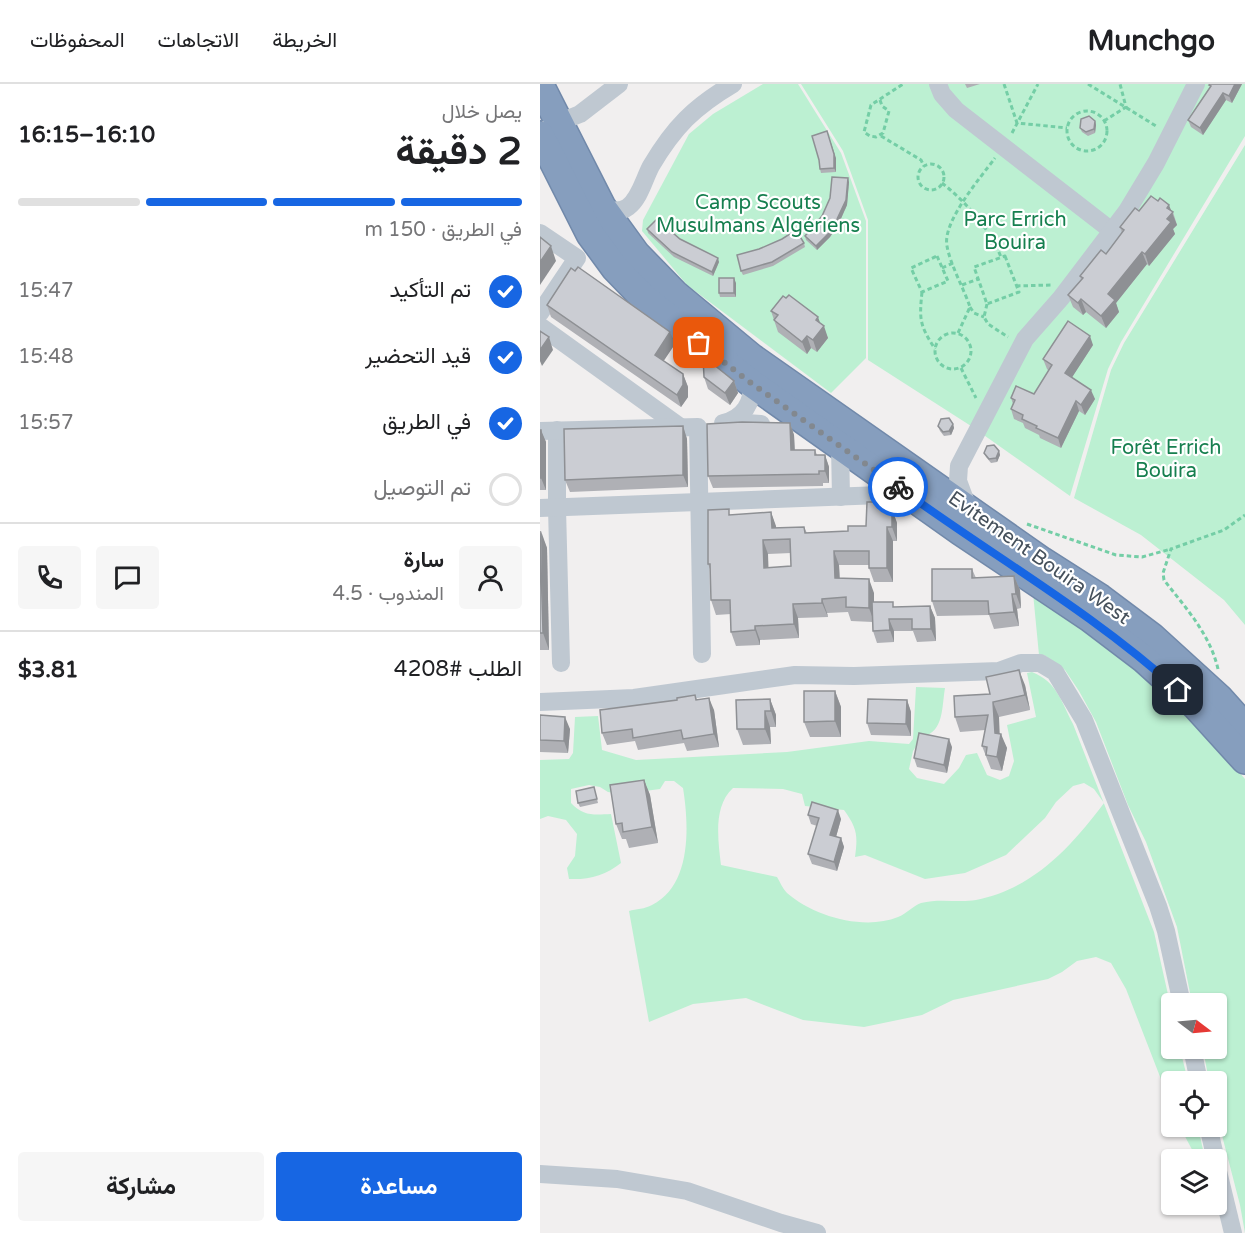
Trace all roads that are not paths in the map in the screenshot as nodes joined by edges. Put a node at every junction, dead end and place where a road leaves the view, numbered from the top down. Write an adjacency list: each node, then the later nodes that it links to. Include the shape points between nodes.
1 (619, 84): 6 (street, via 580,114)
2 (733, 84): 7 (street, via 695,109 677,127 630,206 621,211)
3 (938, 84): 8 (street, via 956,110)
4 (1196, 84): 8 (street, via 1171,135)
5 (540, 85): 6 (highway, Evitement Bouira West)
6 (546, 129): 7 (highway, Evitement Bouira West); 12 (highway, Evitement Bouira West, via 590,234 615,268 644,297)
7 (602, 207): 23 (highway, Evitement Bouira West, via 636,254 710,324)
8 (1112, 231): 23 (street, via 1025,339 984,416 959,466 958,481)
9 (540, 233): 10 (street, via 577,258)
10 (540, 313)
11 (540, 326): 14 (street)
12 (751, 383): 13 (street, via 751,402); 16 (highway, Evitement Bouira West)
13 (730, 422): 15 (street); 16 (street, via 798,424)
14 (678, 426): 15 (street); 17 (street)
15 (698, 427): 21 (street)
16 (818, 429): 18 (highway, Evitement Bouira West)
17 (548, 430): 22 (street)
18 (840, 446): 19 (highway, Evitement Bouira West); 20 (street)
19 (908, 494): 20 (street); 28 (highway, Evitement Bouira West, via 1144,659 1195,705)
20 (841, 497): 21 (street)
21 (699, 503): 22 (street); 24 (street)
22 (548, 508): 25 (street)
23 (969, 510): 27 (highway, Evitement Bouira West, via 1152,637)
24 (702, 654)
25 (561, 663)
26 (540, 702): 29 (street, via 634,698 795,675 999,671 1021,663 1040,663 1056,672 1084,720 1158,906)
27 (1245, 727)
28 (1245, 760)
29 (1180, 993)
30 (540, 1174): 32 (street, via 616,1179 687,1191)
31 (1227, 1208): 33 (street)
32 (817, 1233)
33 (1233, 1233)

